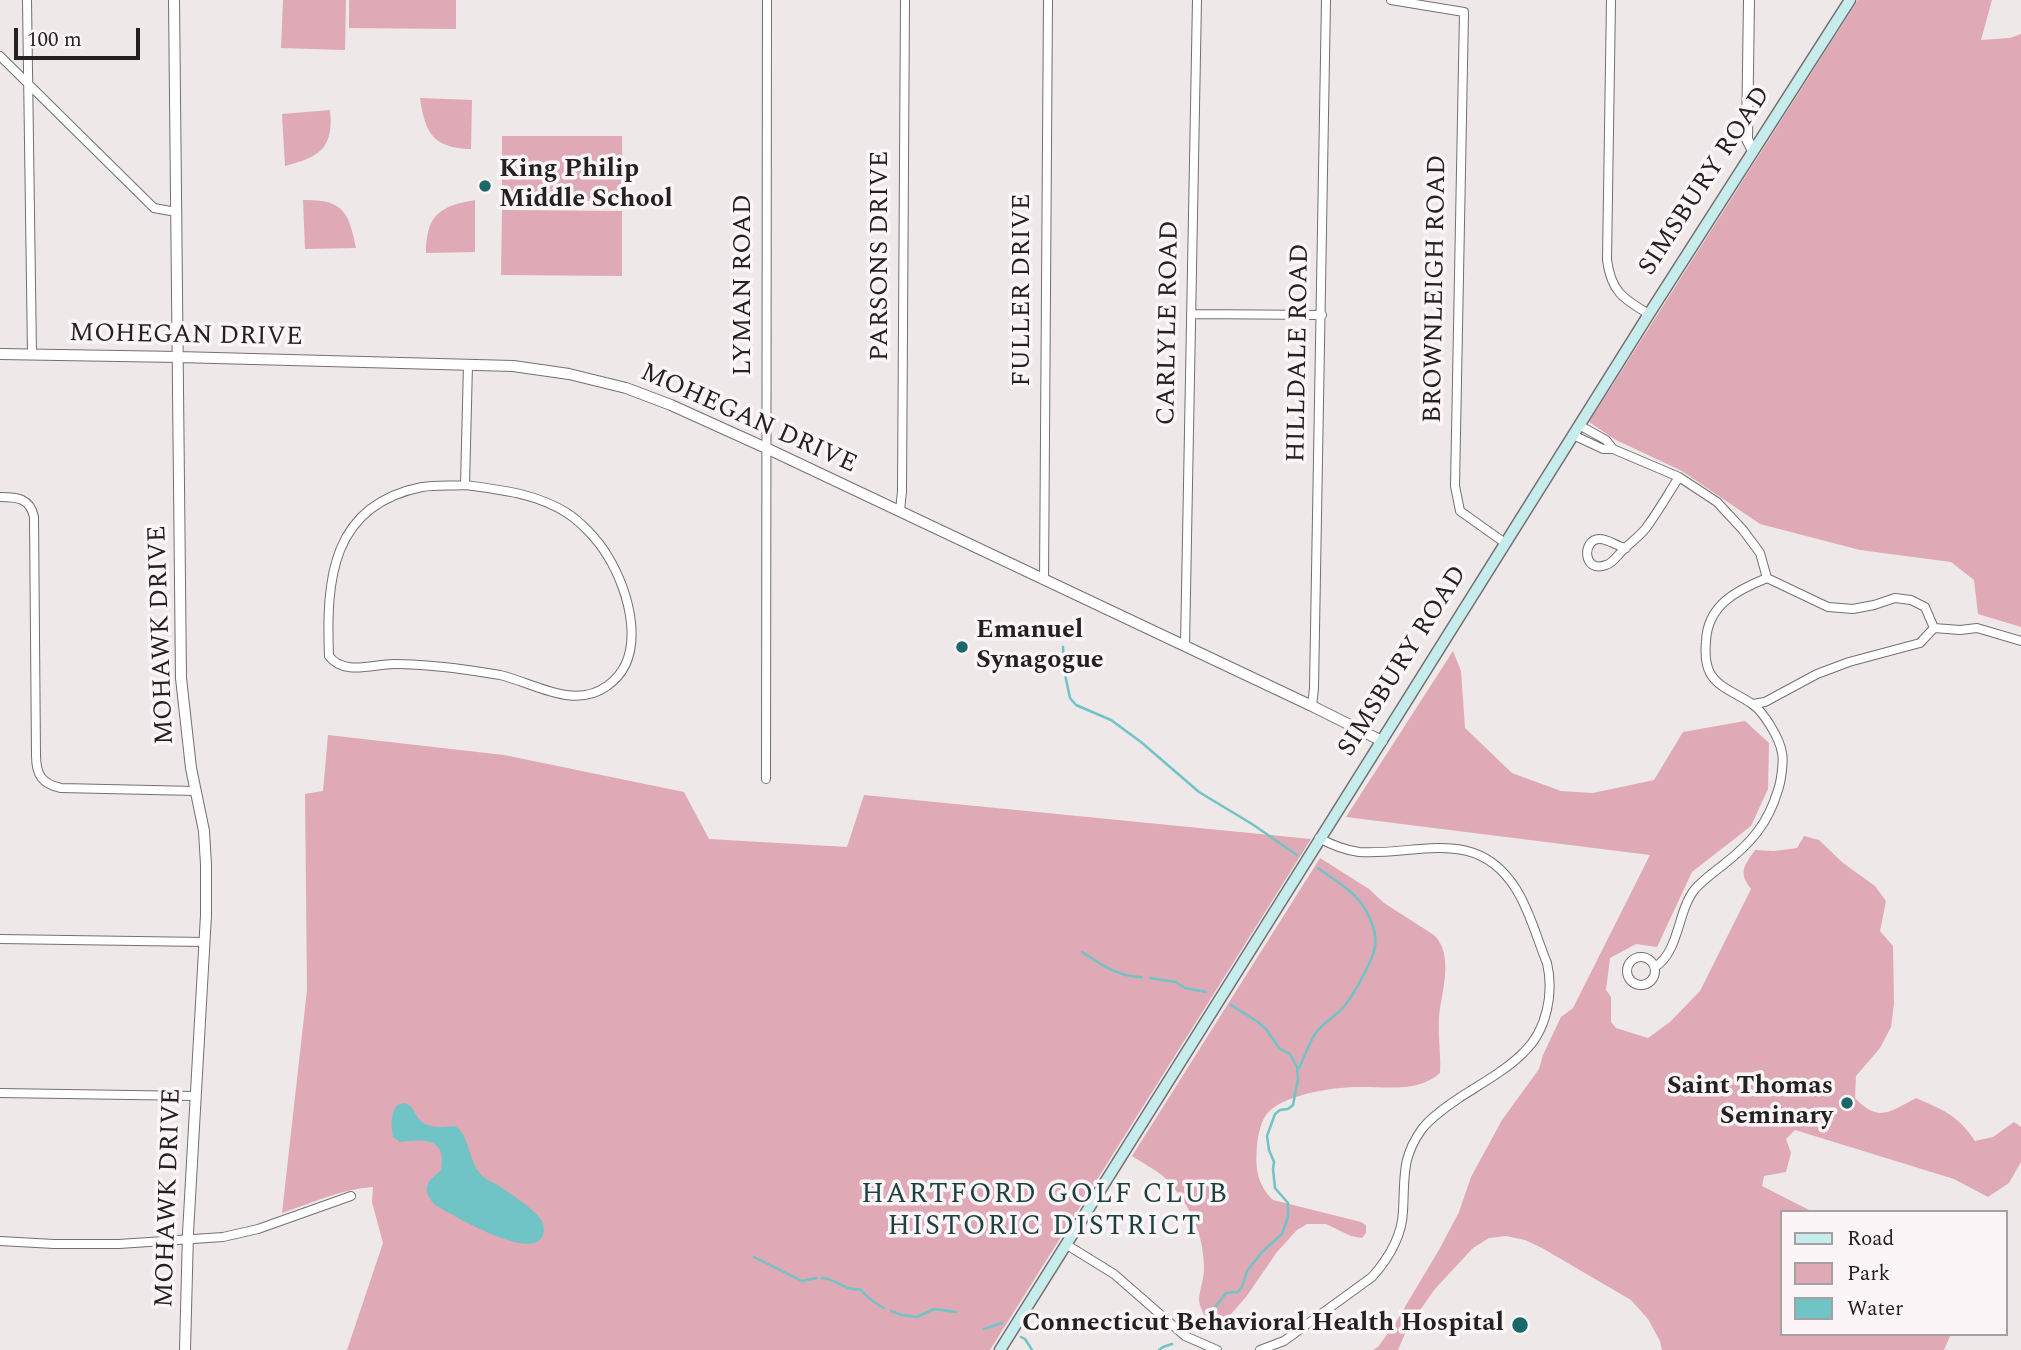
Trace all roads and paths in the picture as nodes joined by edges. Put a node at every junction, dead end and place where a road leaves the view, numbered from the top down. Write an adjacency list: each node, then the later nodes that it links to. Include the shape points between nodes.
1 (27, 0): 13 (street)
2 (174, 0): 15 (street, MOHAWK DRIVE)
3 (767, 0): 25 (street, LYMAN ROAD)
4 (905, 0): 30 (street, PARSONS DRIVE)
5 (1048, 0): 34 (street, FULLER DRIVE)
6 (1197, 0): 16 (street, CARLYLE ROAD)
7 (1326, 0): 18 (street, HILLDALE ROAD)
8 (1391, 0): 31 (street, BROWNLEIGH ROAD, via 1464,12 1455,486 1460,511)
9 (1611, 0): 17 (street, via 1607,260 1618,292)
10 (1749, 0): 14 (street, via 1747,139)
11 (1850, 0): 14 (main road, SIMSBURY ROAD)
12 (0, 56): 13 (street)
13 (28, 83): 15 (street, via 154,208); 20 (street)
14 (1753, 151): 17 (main road, SIMSBURY ROAD)
15 (176, 212): 21 (street, MOHAWK DRIVE)
16 (1191, 314): 18 (street); 37 (street, CARLYLE ROAD)
17 (1649, 314): 23 (main road, SIMSBURY ROAD)
18 (1322, 315): 39 (street, HILLDALE ROAD)
19 (0, 354): 20 (street, MOHEGAN DRIVE)
20 (32, 355): 21 (street, MOHEGAN DRIVE)
21 (178, 357): 22 (street, MOHEGAN DRIVE); 42 (street, MOHAWK DRIVE, via 181,678)
22 (468, 364): 25 (street, MOHEGAN DRIVE, via 569,374 626,388); 28 (street)
23 (1579, 425): 24 (main road, SIMSBURY ROAD); 26 (street)
24 (1573, 435): 26 (street); 31 (main road, SIMSBURY ROAD)
25 (766, 448): 30 (street, MOHEGAN DRIVE); 41 (street, LYMAN ROAD)
26 (1614, 450): 27 (street)
27 (1679, 477): 32 (street, via 1646,529); 33 (street, via 1717,502 1743,530 1760,553)
28 (465, 485): 28 (street, via 521,492 544,500 569,514 607,554 624,588 632,636 624,666 606,687 588,695 568,696 501,676 393,664 355,668 334,663 329,656 329,592 346,536 362,517 395,496 423,487)
29 (0, 497): 42 (street, via 25,500 34,517 36,766 40,777 61,788)
30 (900, 512): 34 (street, MOHEGAN DRIVE)
31 (1505, 543): 40 (main road, SIMSBURY ROAD)
32 (1626, 548): 32 (street, via 1603,567 1587,559 1594,540)
33 (1767, 578): 35 (street, via 1828,607 1853,609 1895,598 1911,600 1925,607); 38 (street, via 1723,601 1711,616 1706,634 1705,655 1711,674 1731,693)
34 (1044, 580): 37 (street, MOHEGAN DRIVE)
35 (1934, 628): 36 (street, via 1977,628); 38 (street, via 1920,643 1816,674)
36 (2021, 641)
37 (1185, 646): 39 (street, MOHEGAN DRIVE)
38 (1753, 704): 46 (street, via 1771,726 1783,753 1779,788 1763,827 1686,901 1666,957)
39 (1312, 706): 40 (street, MOHEGAN DRIVE)
40 (1382, 741): 43 (main road, SIMSBURY ROAD)
41 (766, 779)
42 (196, 791): 45 (street, MOHAWK DRIVE, via 206,865)
43 (1319, 838): 52 (main road, SIMSBURY ROAD); 56 (street, via 1358,852 1451,847 1491,862 1522,901 1547,963 1549,1000 1537,1036 1522,1055 1423,1127 1404,1173 1403,1210 1389,1257 1372,1277 1283,1341)
44 (0, 939): 45 (street)
45 (204, 942): 48 (street, MOHAWK DRIVE)
46 (1655, 967)
47 (0, 1093): 48 (street)
48 (195, 1096): 50 (street, MOHAWK DRIVE)
49 (351, 1196): 50 (street, via 246,1233)
50 (188, 1240): 51 (street, via 119,1244); 53 (street, MOHAWK DRIVE)
51 (0, 1241)
52 (1067, 1245): 54 (main road, SIMSBURY ROAD); 55 (street, via 1114,1274 1185,1335)
53 (185, 1350)
54 (1000, 1350)
55 (1217, 1350)
56 (1260, 1350)

